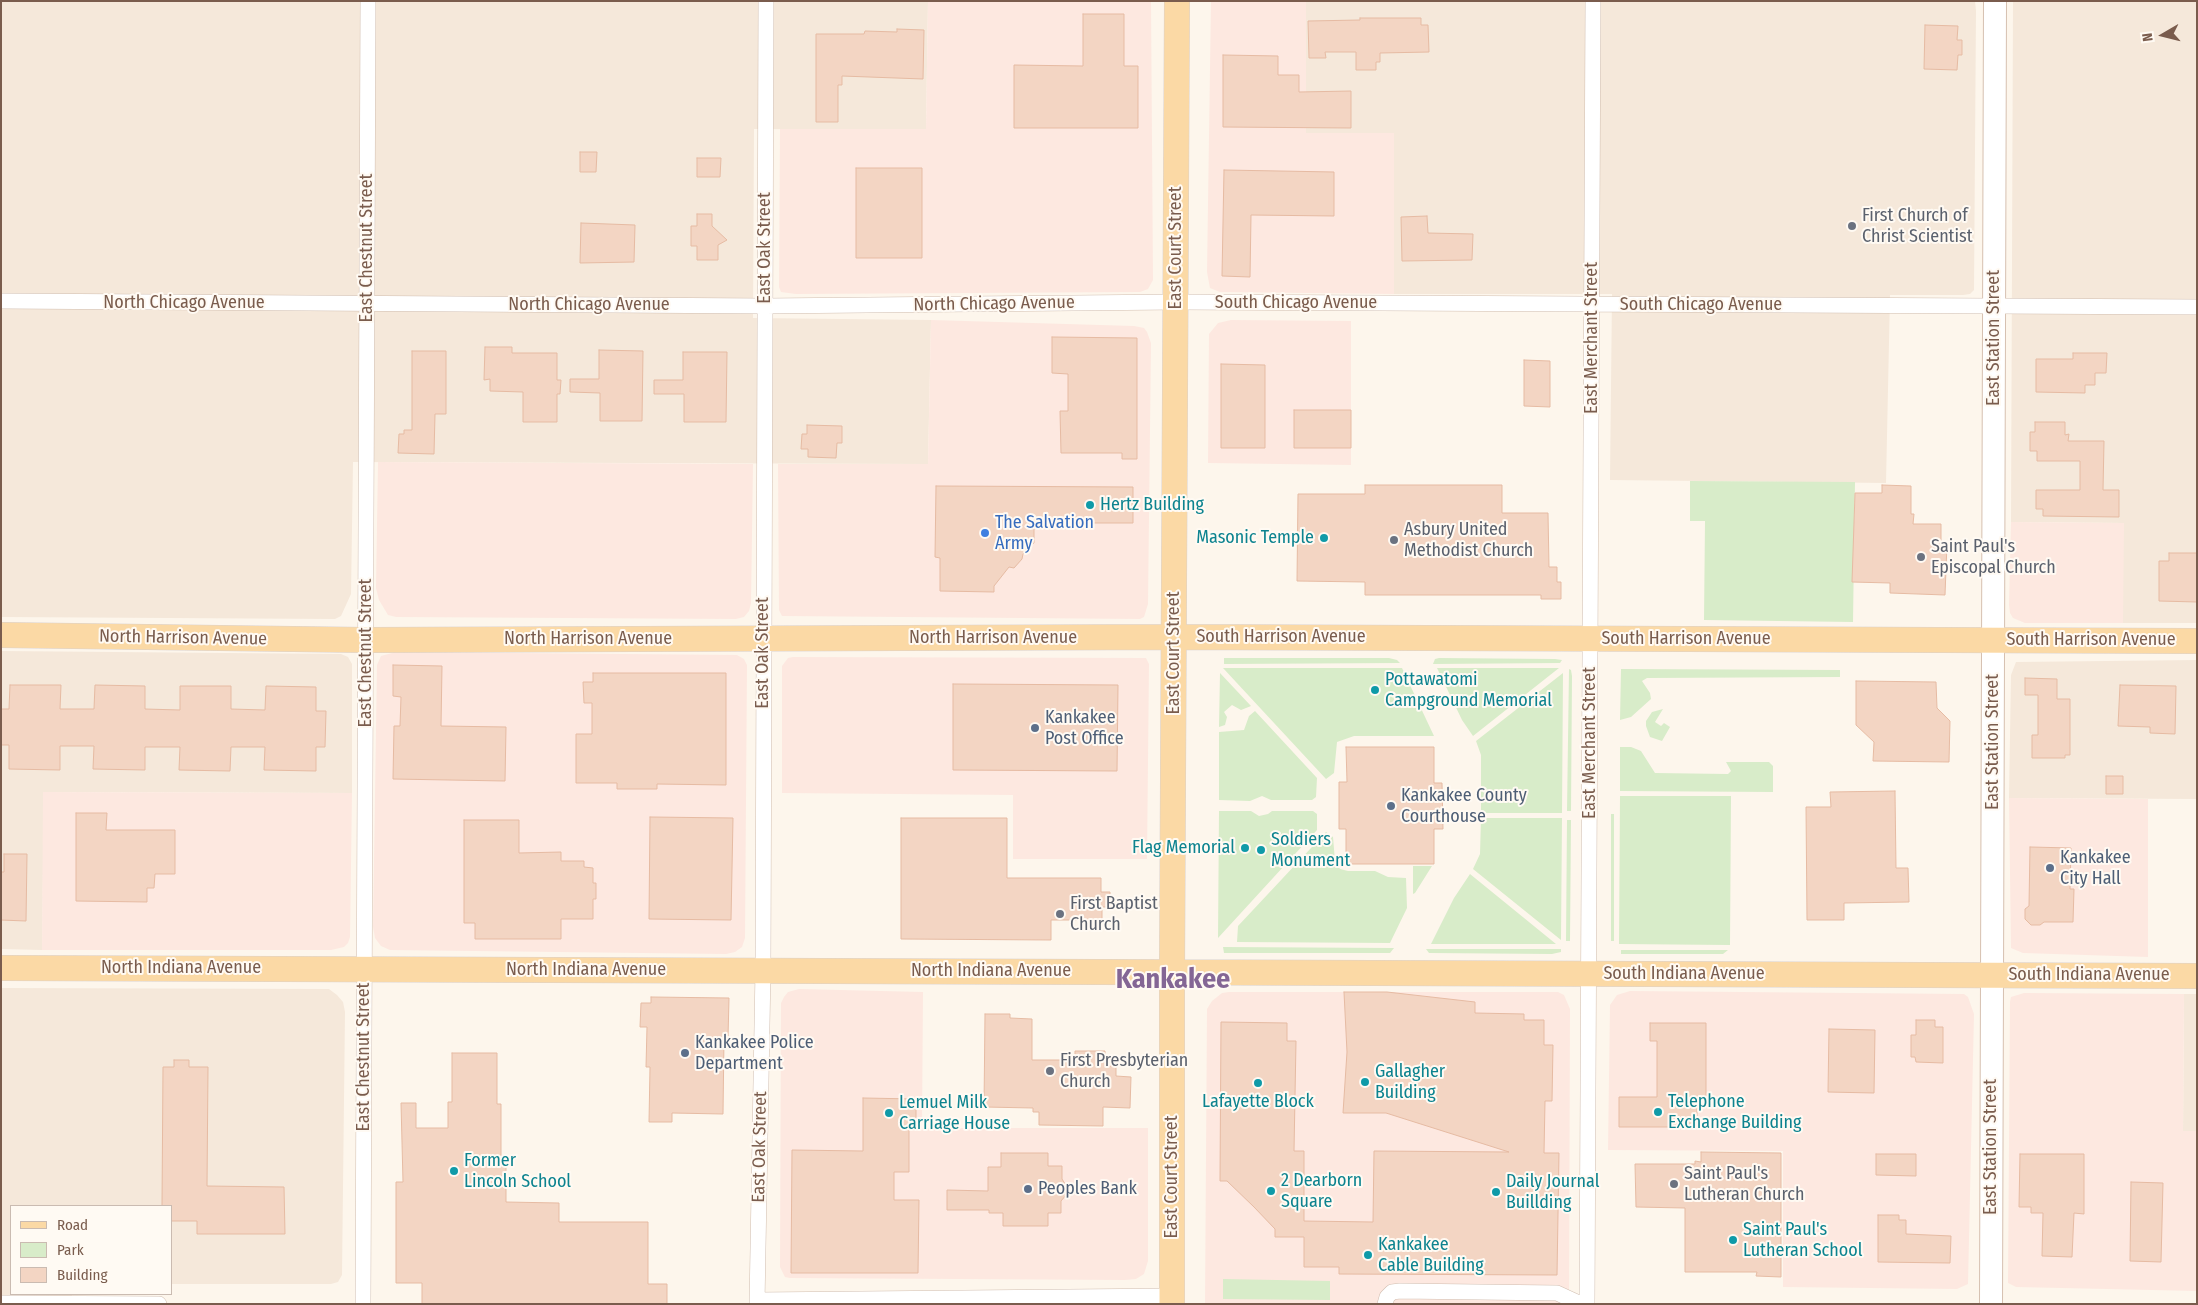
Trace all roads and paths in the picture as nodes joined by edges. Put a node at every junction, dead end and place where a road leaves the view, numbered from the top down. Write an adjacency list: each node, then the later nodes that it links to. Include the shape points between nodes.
1 (368, 1): 8 (street, East Chestnut Street)
2 (766, 1): 10 (street, East Oak Street)
3 (1177, 1): 7 (main road, East Court Street)
4 (1594, 1): 9 (street, East Merchant Street)
5 (1995, 1): 11 (main road, East Station Street)
6 (1, 301): 8 (street, North Chicago Avenue)
7 (1176, 302): 9 (street, South Chicago Avenue); 10 (street, North Chicago Avenue); 14 (main road, East Court Street)
8 (367, 304): 10 (street, North Chicago Avenue); 17 (street, East Chestnut Street)
9 (1592, 304): 11 (street, South Chicago Avenue); 15 (street, East Merchant Street)
10 (765, 306): 16 (street, East Oak Street)
11 (1994, 306): 12 (street, South Chicago Avenue); 18 (main road, East Station Street)
12 (2197, 307)
13 (1, 636): 17 (main road, North Harrison Avenue)
14 (1174, 637): 15 (main road, South Harrison Avenue); 16 (main road, North Harrison Avenue); 23 (main road, East Court Street)
15 (1591, 638): 18 (main road, South Harrison Avenue); 24 (street, East Merchant Street)
16 (763, 639): 17 (main road, North Harrison Avenue); 22 (street, East Oak Street)
17 (366, 640): 21 (street, East Chestnut Street)
18 (1993, 640): 19 (main road, South Harrison Avenue); 25 (main road, East Station Street)
19 (2197, 641)
20 (1, 968): 21 (main road, North Indiana Avenue)
21 (365, 969): 22 (main road, North Indiana Avenue); 31 (street, East Chestnut Street)
22 (763, 970): 23 (main road, North Indiana Avenue); 28 (street, East Oak Street)
23 (1172, 971): 24 (main road, South Indiana Avenue); 27 (main road, East Court Street)
24 (1589, 973): 25 (main road, South Indiana Avenue); 34 (street, East Merchant Street)
25 (1992, 975): 26 (main road, South Indiana Avenue); 35 (main road, East Station Street)
26 (2197, 976)
27 (1172, 1300): 28 (street)
28 (758, 1302)
29 (1, 1303): 30 (street)
30 (159, 1304)
31 (363, 1304)
32 (1385, 1304): 33 (street, via 1387,1296 1400,1291 1557,1293)
33 (1581, 1304)
34 (1587, 1304)
35 (1990, 1304)

